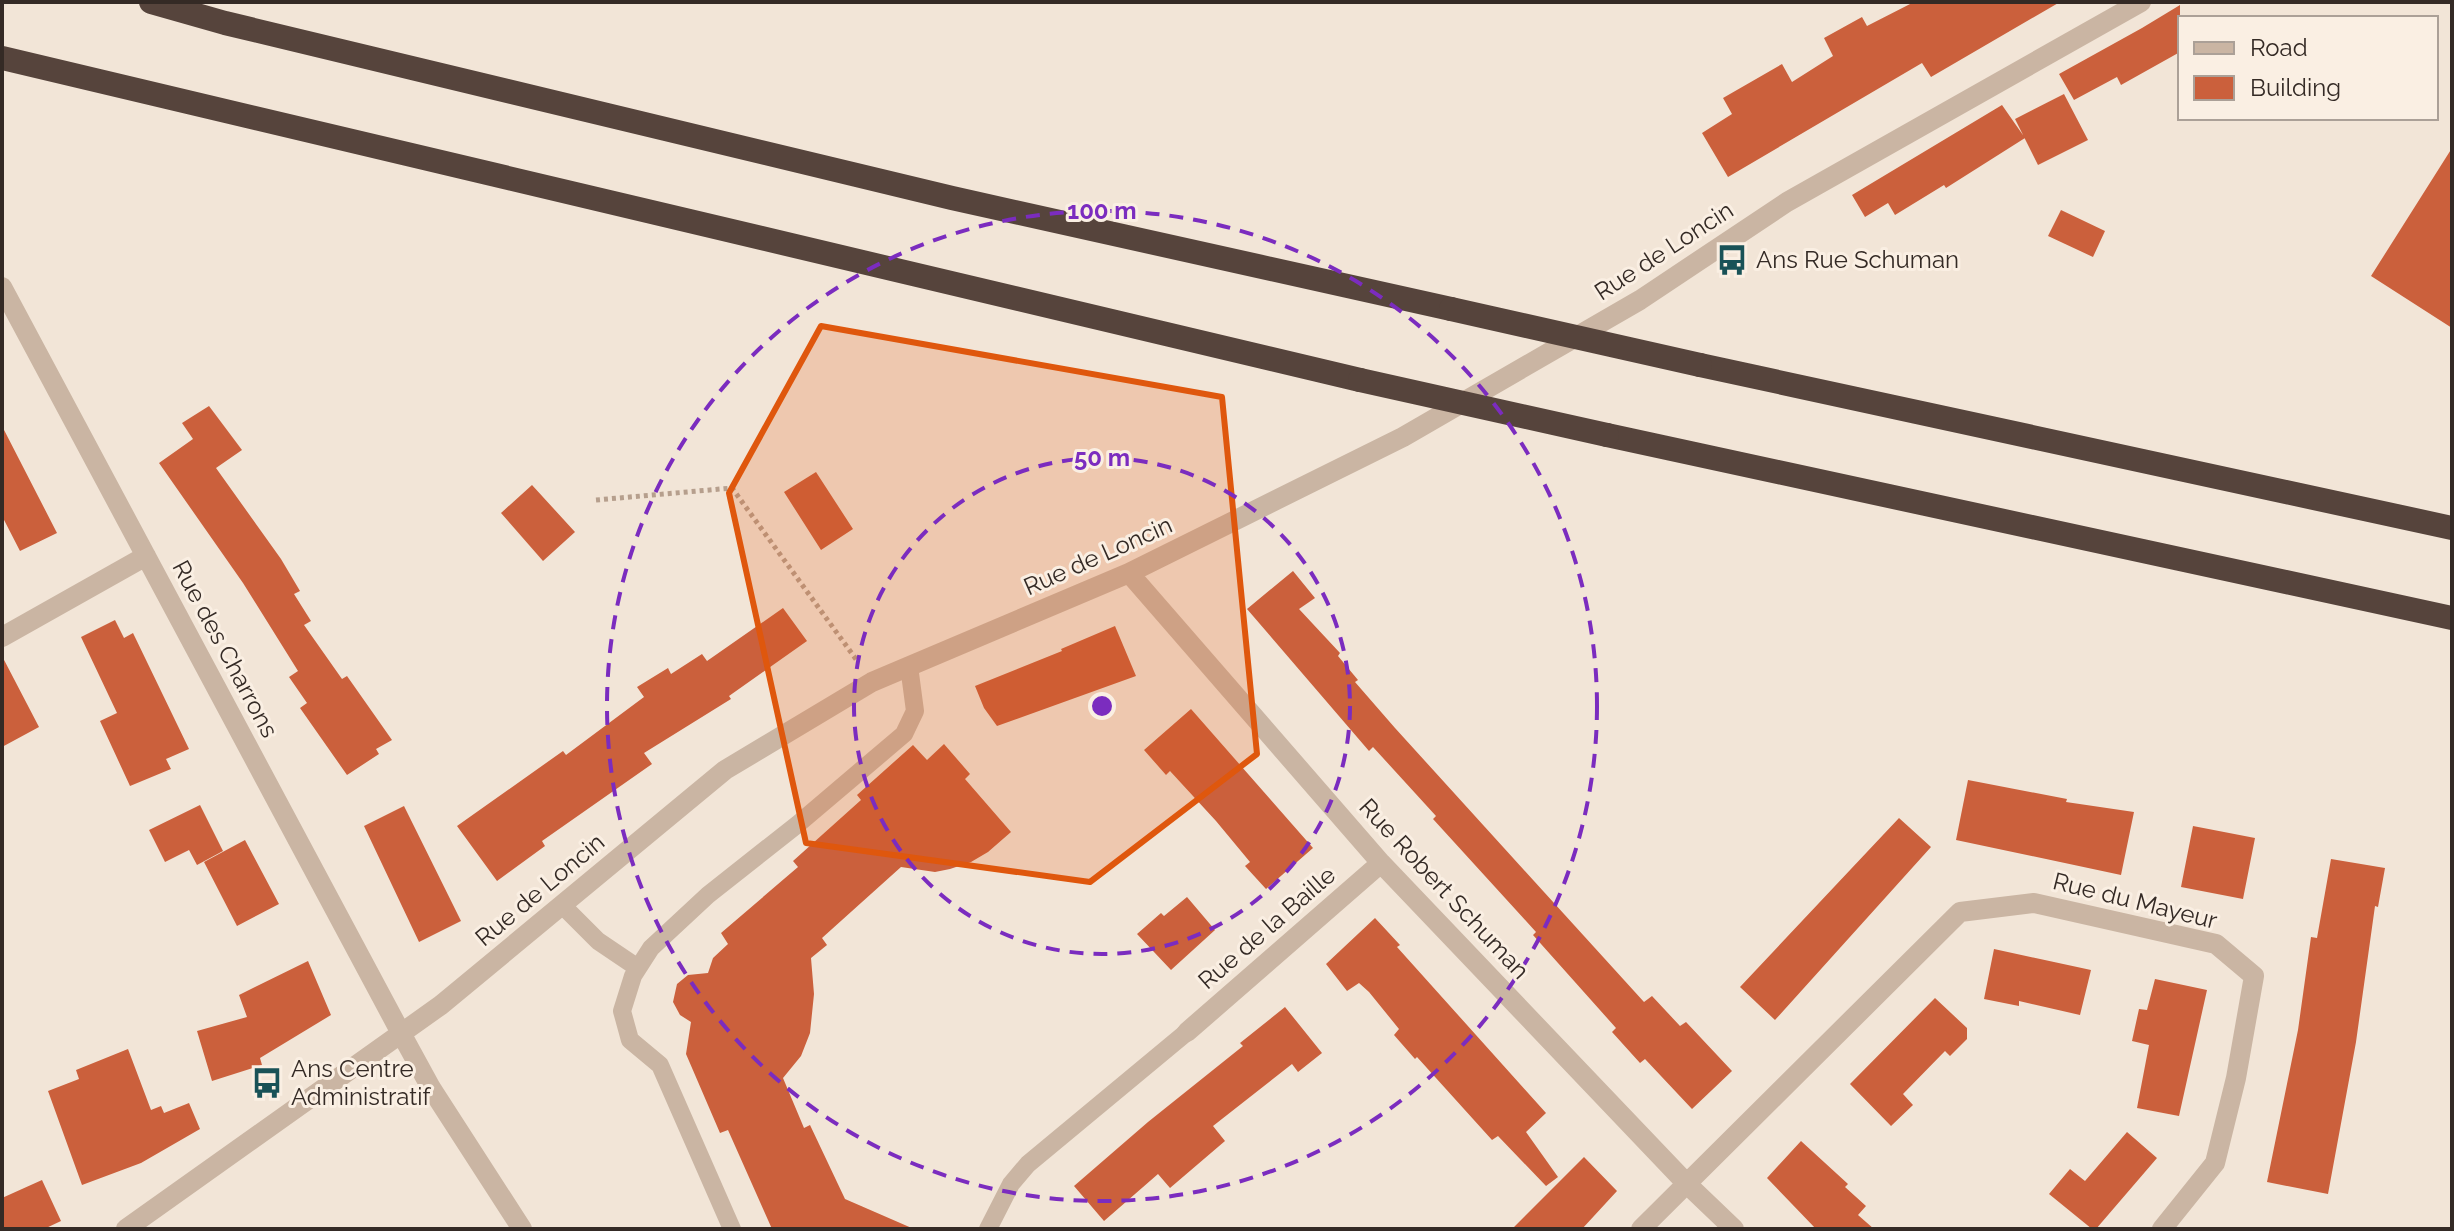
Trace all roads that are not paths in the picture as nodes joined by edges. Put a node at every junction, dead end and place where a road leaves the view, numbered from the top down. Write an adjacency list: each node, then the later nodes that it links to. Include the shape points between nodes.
1 (151, 2): 5 (highway, bridge, via 952,198)
2 (2141, 2): 7 (street, Rue de Loncin, via 1787,202 1640,300 1403,437)
3 (2, 58): 8 (highway, bridge, via 1360,380)
4 (2, 287): 6 (street, Rue des Charrons)
5 (2452, 528)
6 (146, 556): 9 (street); 15 (street, Rue des Charrons)
7 (1129, 573): 10 (street, Rue de Loncin); 11 (street, Rue Robert Schuman)
8 (2452, 618)
9 (2, 637)
10 (909, 666): 12 (street, Rue de Loncin, via 872,682 725,770); 13 (lane, via 915,711 904,734 708,895 651,948)
11 (1381, 863): 14 (street, Rue de la Baille); 16 (street, Rue Robert Schuman)
12 (562, 905): 13 (lane, via 598,941); 15 (street, Rue de Loncin)
13 (638, 968): 19 (lane, via 622,1011 630,1040 660,1065)
14 (1187, 1032): 20 (lane, via 1028,1164)
15 (402, 1035): 17 (street, Rue de Loncin); 18 (street, Rue des Charrons)
16 (1688, 1185): 21 (street); 22 (street, Rue Robert Schuman); 23 (street, Rue du Mayeur, via 1960,912 2034,903 2216,944 2254,976 2215,1163)
17 (126, 1229)
18 (522, 1229)
19 (732, 1229)
20 (988, 1229)
21 (1641, 1229)
22 (1734, 1229)
23 (2162, 1229)

